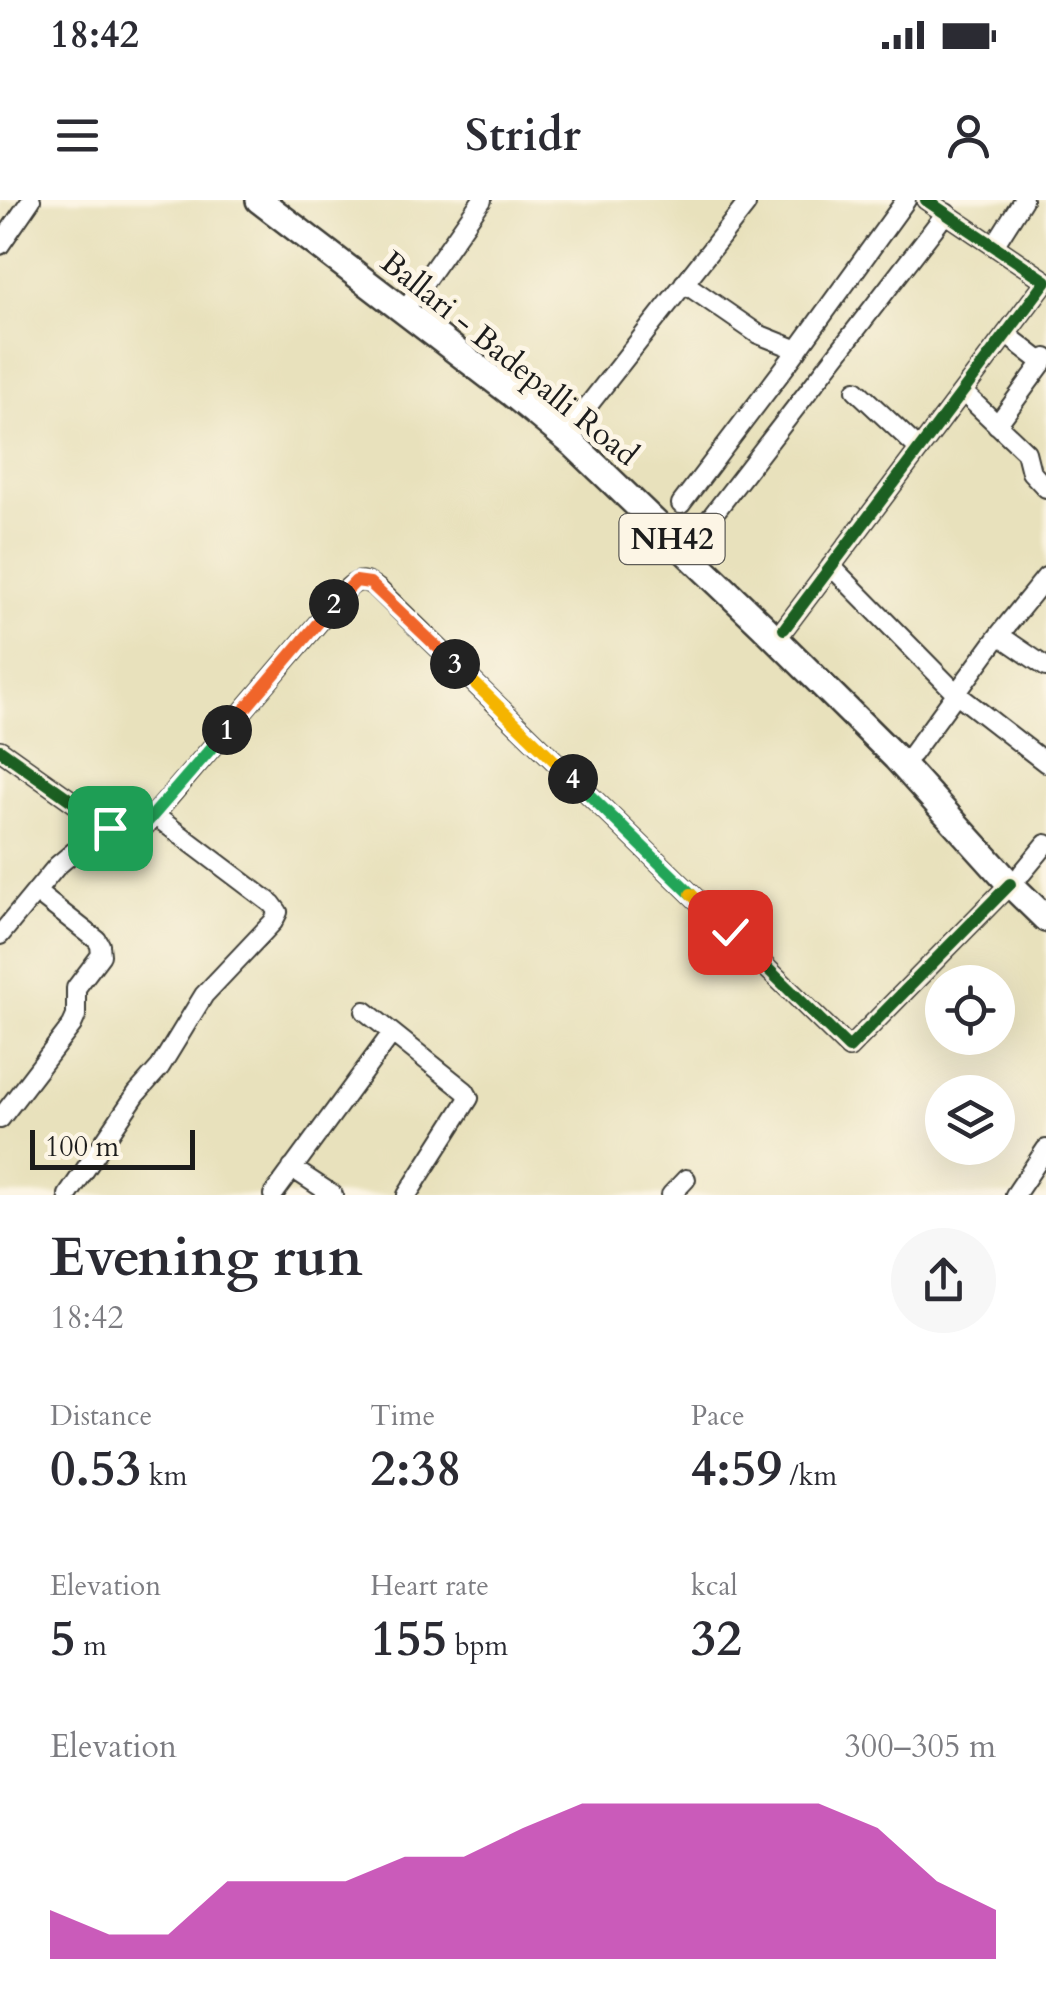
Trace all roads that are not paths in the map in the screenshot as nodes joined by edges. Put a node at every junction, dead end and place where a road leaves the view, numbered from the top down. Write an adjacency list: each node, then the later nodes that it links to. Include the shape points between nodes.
1 (30, 200): 10 (street)
2 (259, 200): 37 (highway, Ballari - Badepalli Road / NH42, via 573,444)
3 (283, 200): 13 (highway, Ballari - Badepalli Road / NH42)
4 (482, 200): 13 (street)
5 (906, 200): 15 (street)
6 (926, 200): 9 (street)
7 (1023, 200): 11 (street)
8 (746, 205): 12 (street)
9 (946, 213): 11 (street); 24 (street)
10 (0, 245)
11 (994, 246): 14 (street, via 1046,281)
12 (684, 284): 15 (street, via 758,334); 20 (street)
13 (413, 298): 20 (highway, Ballari - Badepalli Road / NH42)
14 (1007, 334): 16 (street); 18 (street)
15 (798, 350): 23 (street)
16 (1044, 360): 19 (street)
17 (856, 390): 21 (street)
18 (964, 393): 19 (street); 21 (street)
19 (997, 424): 22 (street, via 1026,452 1031,472)
20 (572, 426): 24 (highway, Ballari - Badepalli Road / NH42)
21 (920, 449): 25 (street)
22 (1046, 488)
23 (681, 504)
24 (692, 543): 27 (highway, Ballari - Badepalli Road / NH42)
25 (832, 566): 27 (street); 30 (street)
26 (1046, 577): 28 (street)
27 (784, 628): 31 (highway, Ballari - Badepalli Road / NH42)
28 (999, 634): 29 (street); 30 (street)
29 (1046, 667)
30 (957, 694): 31 (street); 33 (street)
31 (912, 754): 37 (highway, Ballari - Badepalli Road / NH42)
32 (2, 755): 35 (street)
33 (1046, 762)
34 (154, 815): 35 (street, via 128,834); 37 (street, via 348,588 363,581 850,1048); 48 (street, via 278,912 204,996)
35 (106, 825): 38 (street)
36 (1046, 844): 37 (street)
37 (1016, 879): 39 (highway, Ballari - Badepalli Road / NH42); 40 (highway, Ballari - Badepalli Road / NH42)
38 (36, 892): 41 (street); 44 (street, via 97,940 101,955 76,988 74,1022)
39 (1046, 897)
40 (1046, 919)
41 (0, 935)
42 (365, 1011): 43 (street)
43 (392, 1033): 46 (street); 51 (street, via 468,1098)
44 (0, 1119)
45 (1046, 1149): 53 (street)
46 (292, 1168): 49 (street); 50 (street)
47 (686, 1178): 52 (street)
48 (68, 1195)
49 (273, 1195)
50 (333, 1195)
51 (407, 1195)
52 (670, 1195)
53 (1015, 1195)

